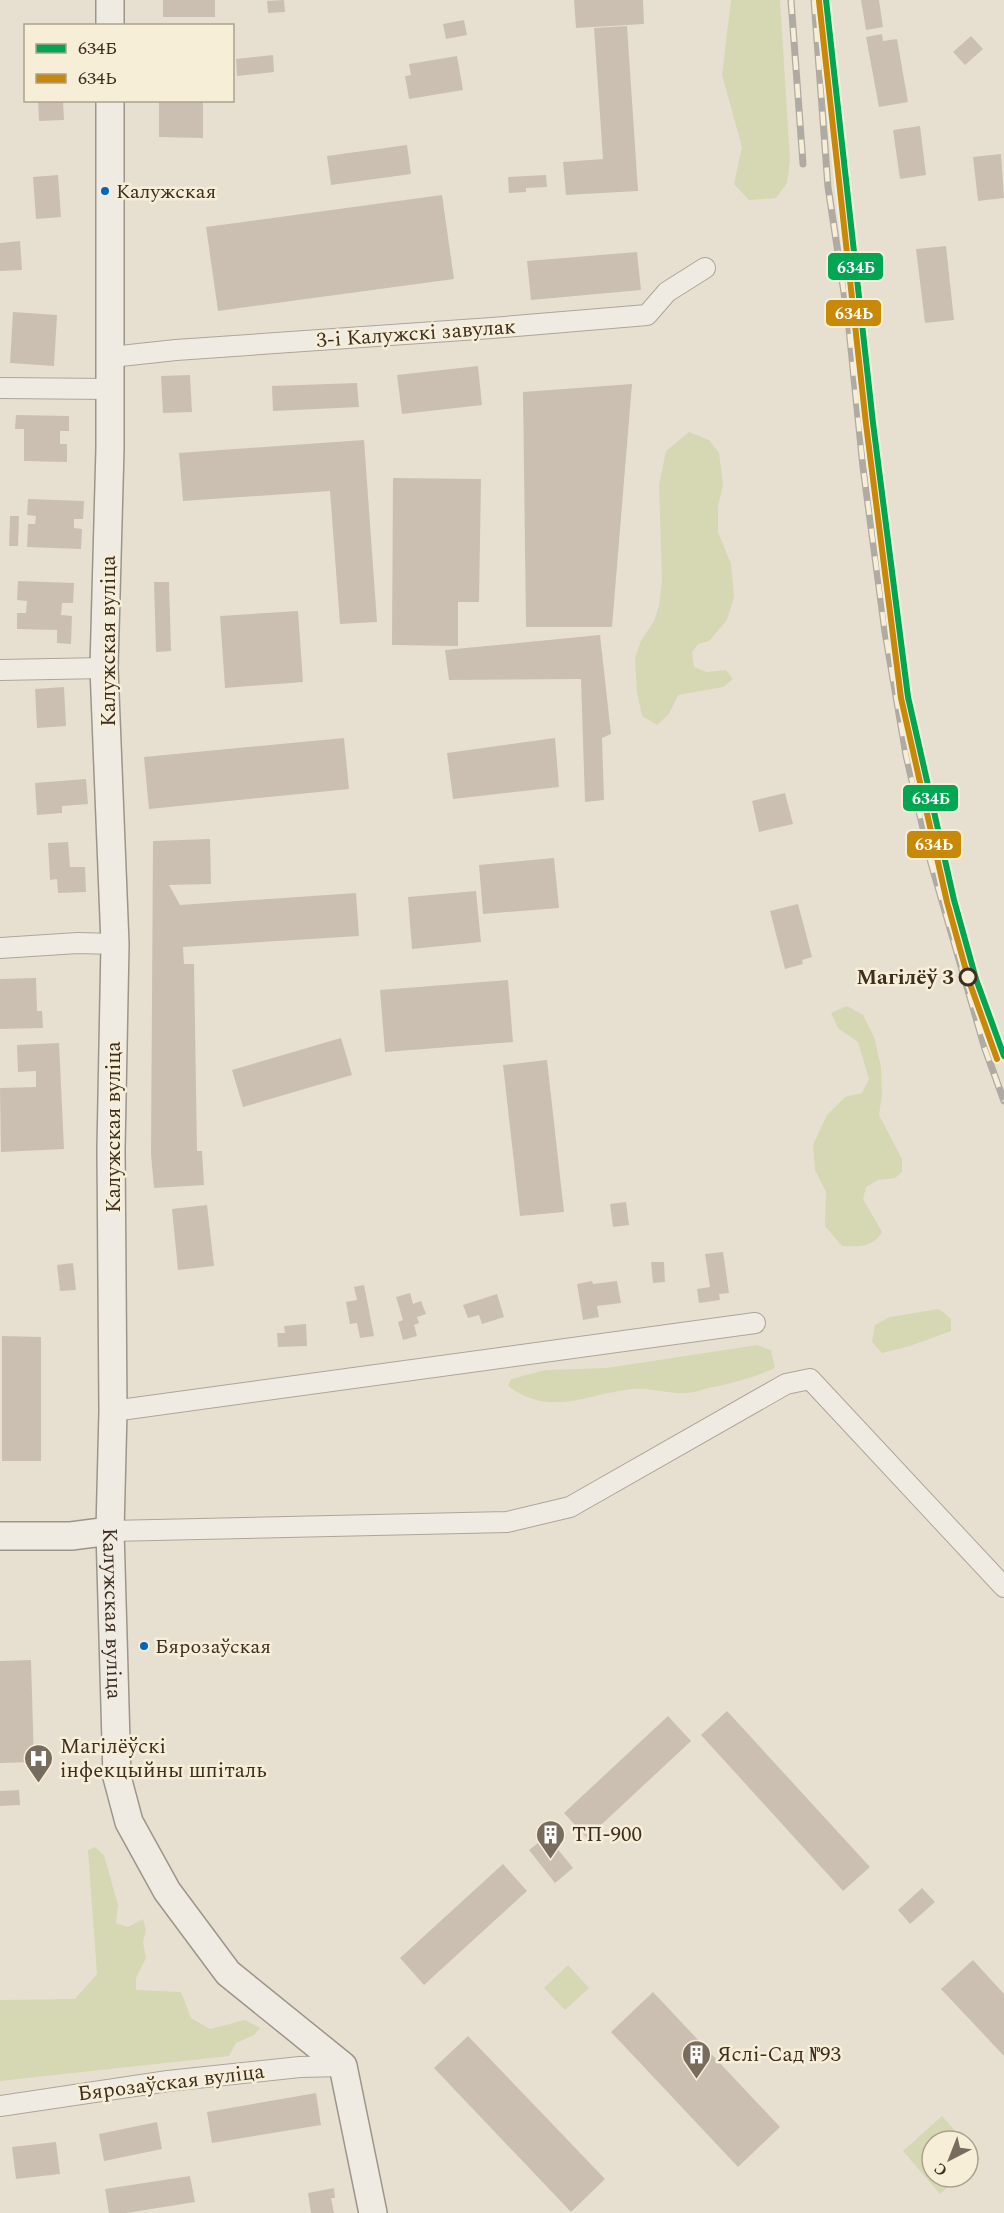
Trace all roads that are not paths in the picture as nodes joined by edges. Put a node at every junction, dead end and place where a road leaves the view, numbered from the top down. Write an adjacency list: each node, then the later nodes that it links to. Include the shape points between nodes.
1 (110, 0): 2 (street)
2 (110, 24)
3 (110, 102): 5 (street, Калужская вуліца)
4 (705, 268): 5 (street, 3-і Калужскі завулак, via 668,292 647,315)
5 (111, 357): 7 (street, Калужская вуліца)
6 (0, 387): 7 (street)
7 (110, 389): 8 (street, Калужская вуліца)
8 (104, 668): 9 (street); 10 (street, Калужская вуліца)
9 (0, 670)
10 (115, 944): 11 (street); 13 (street, Калужская вуліца, via 111,1149)
11 (0, 948)
12 (755, 1323): 13 (street)
13 (113, 1410): 14 (street, Калужская вуліца)
14 (110, 1531): 15 (street, via 71,1536); 16 (street, via 507,1522 570,1507 786,1384 810,1379); 17 (street, Калужская вуліца, via 117,1777 129,1822 167,1892 228,1973)
15 (0, 1536)
16 (1004, 1587)
17 (343, 2066): 18 (street, Бярозаўская вуліца, via 168,2081); 19 (street)
18 (0, 2106)
19 (373, 2213)

